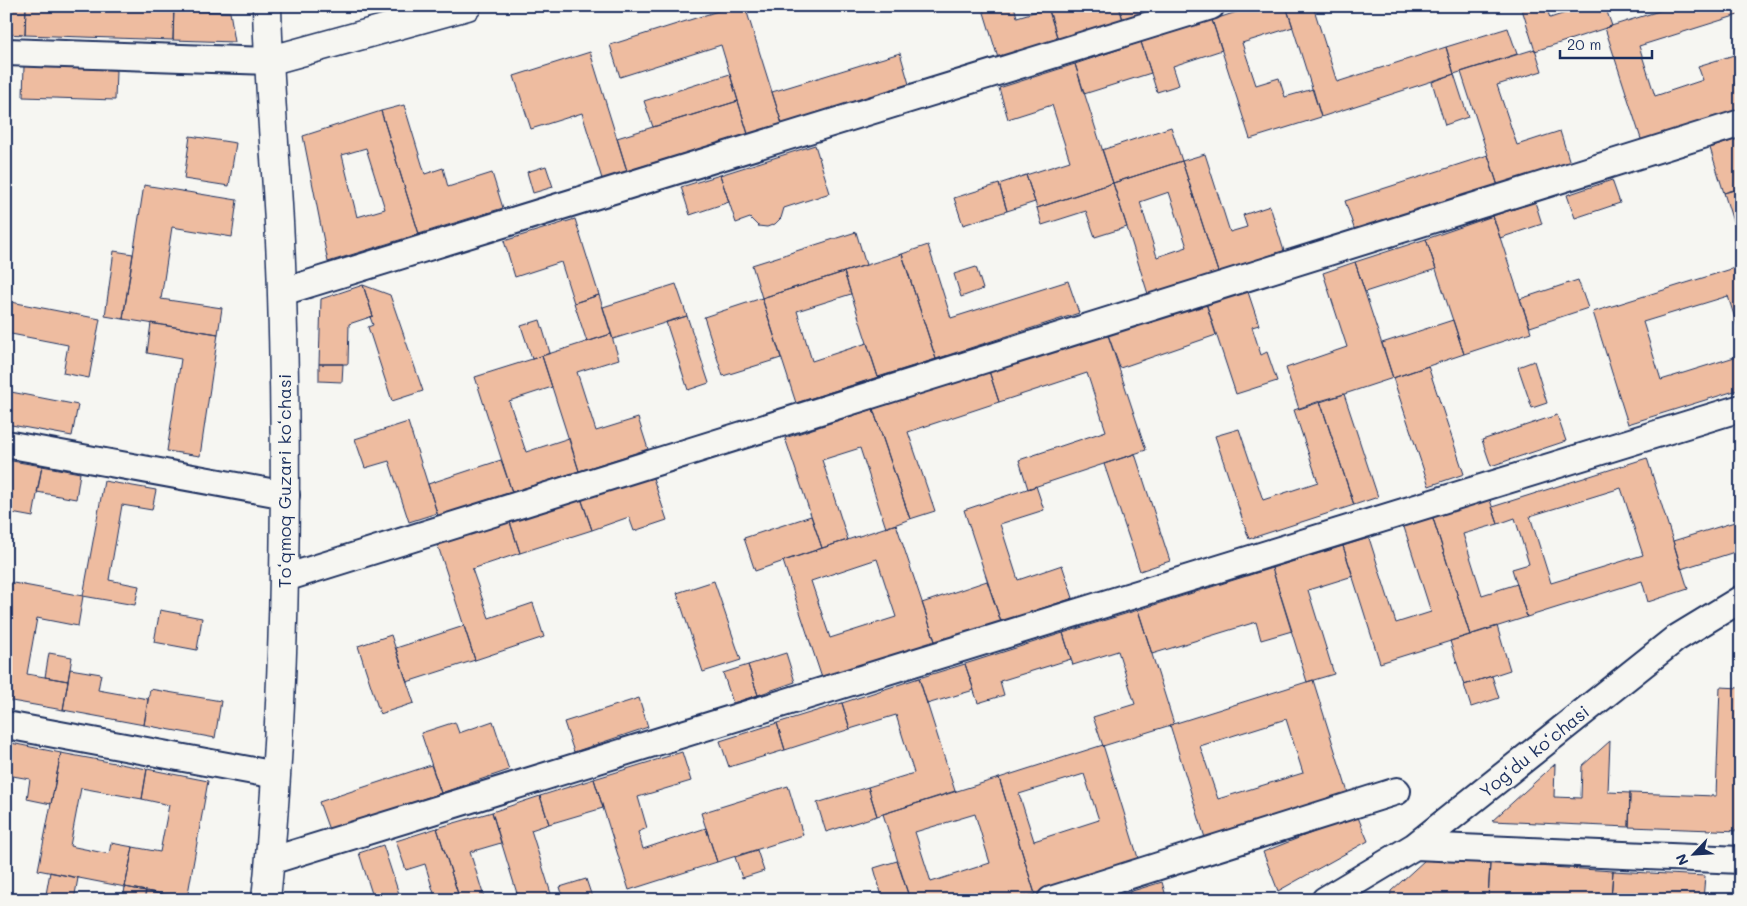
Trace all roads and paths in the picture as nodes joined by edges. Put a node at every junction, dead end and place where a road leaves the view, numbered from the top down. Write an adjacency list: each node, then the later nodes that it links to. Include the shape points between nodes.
1 (267, 6): 5 (street, Toʻqmoq Guzari koʻchasi)
2 (467, 6): 5 (street)
3 (1211, 6): 7 (street)
4 (6, 52): 5 (street)
5 (268, 61): 7 (street, Toʻqmoq Guzari koʻchasi)
6 (1741, 123): 11 (street)
7 (282, 292): 10 (street, Toʻqmoq Guzari koʻchasi)
8 (1741, 408): 18 (street)
9 (6, 444): 10 (street)
10 (286, 495): 11 (street, Toʻqmoq Guzari koʻchasi)
11 (285, 578): 14 (street, Toʻqmoq Guzari koʻchasi)
12 (1741, 598): 16 (street, Yogʻdu koʻchasi, via 1675,639)
13 (6, 725): 14 (street)
14 (276, 775): 18 (street, Toʻqmoq Guzari koʻchasi)
15 (1397, 791): 20 (street)
16 (1415, 846): 17 (street); 21 (street, Yogʻdu koʻchasi)
17 (1741, 860)
18 (270, 861): 19 (street, Toʻqmoq Guzari koʻchasi)
19 (266, 900)
20 (1051, 900)
21 (1325, 900)

